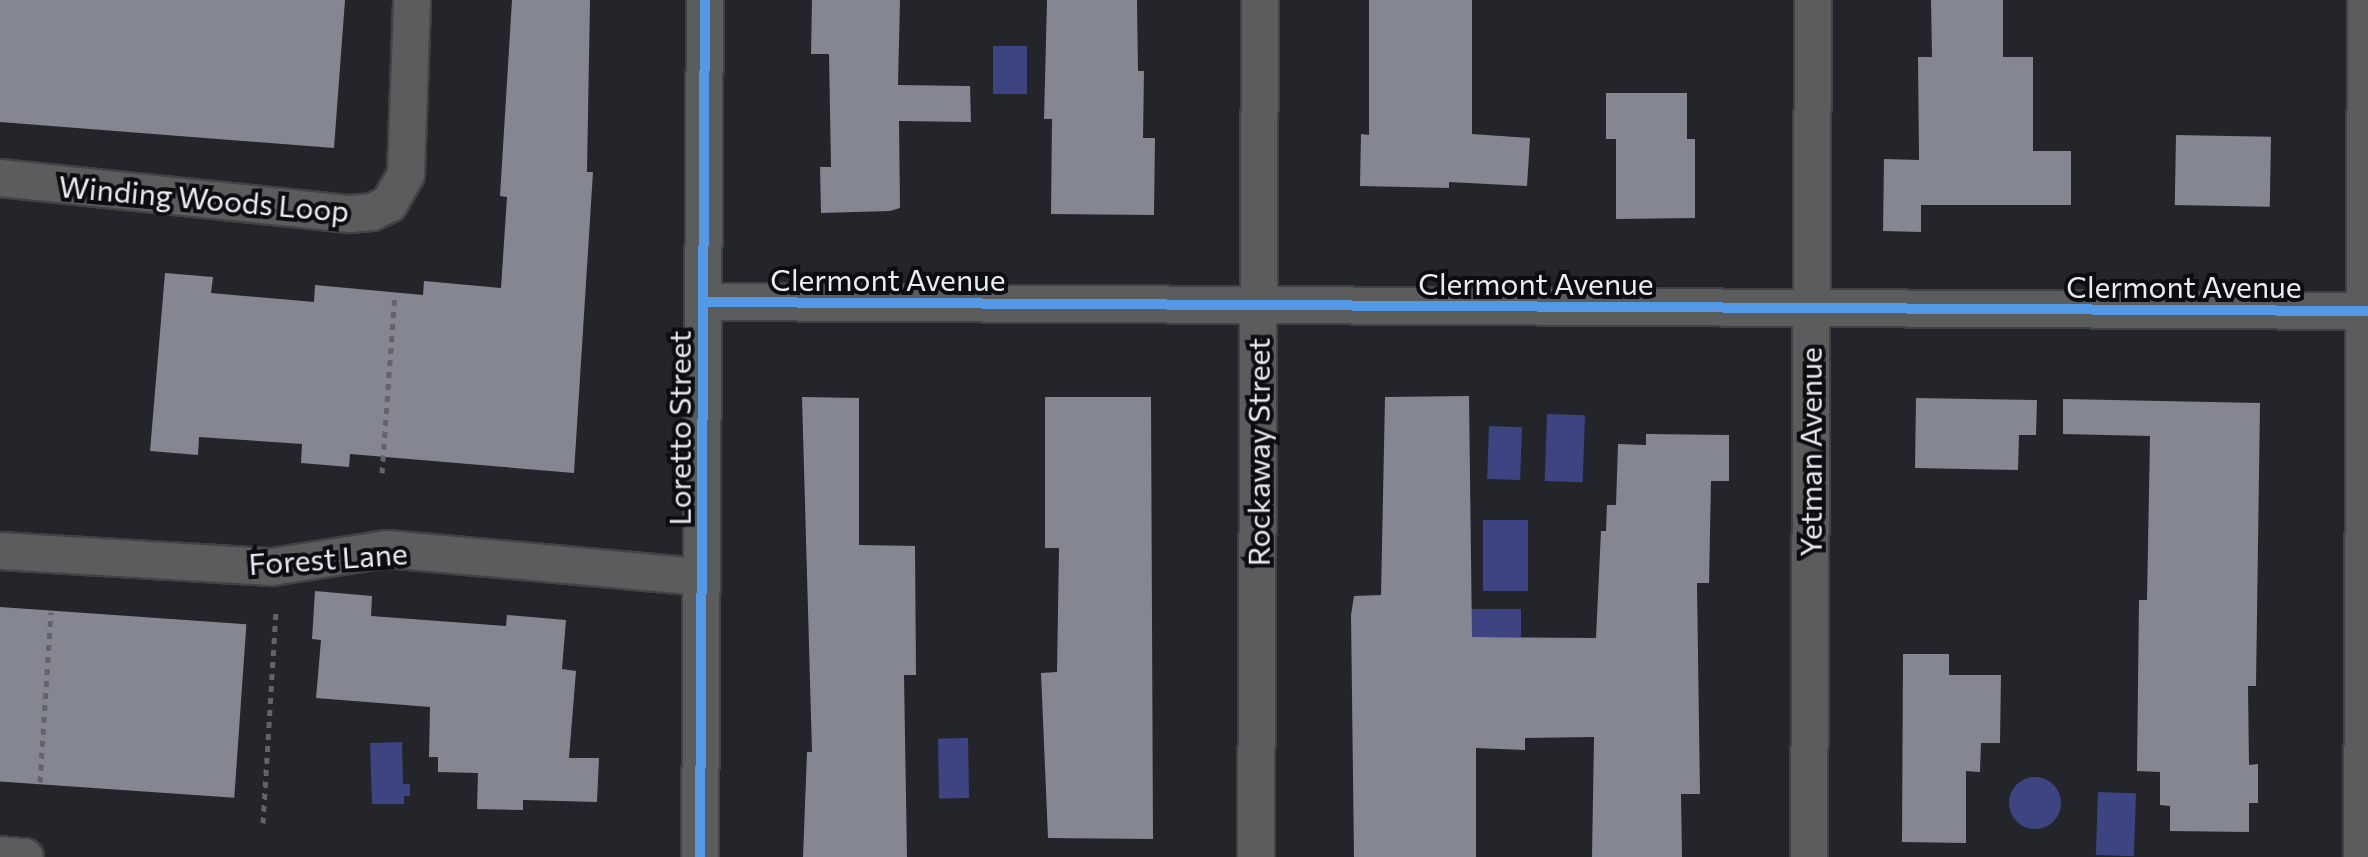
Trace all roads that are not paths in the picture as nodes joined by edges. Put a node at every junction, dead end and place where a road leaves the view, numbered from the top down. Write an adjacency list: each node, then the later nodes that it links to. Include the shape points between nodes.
1 (412, 0): 6 (street, Winding Woods Loop, via 406,174 389,204 372,212 323,212)
2 (705, 0): 7 (street, Loretto Street)
3 (1260, 0): 8 (street, Rockaway Street)
4 (1813, 0): 9 (street, Yetman Avenue)
5 (2366, 0): 10 (street)
6 (0, 178)
7 (704, 302): 8 (street, Clermont Avenue); 12 (street, Loretto Street)
8 (1259, 305): 9 (street, Clermont Avenue); 16 (street, Rockaway Street)
9 (1811, 308): 10 (street, Clermont Avenue); 17 (street, Yetman Avenue)
10 (2366, 311): 18 (street)
11 (0, 551): 12 (street, Forest Lane, via 272,567 387,549)
12 (702, 577): 15 (street, Loretto Street)
13 (0, 855): 14 (street)
14 (23, 857)
15 (700, 857)
16 (1256, 857)
17 (1809, 857)
18 (2362, 857)

